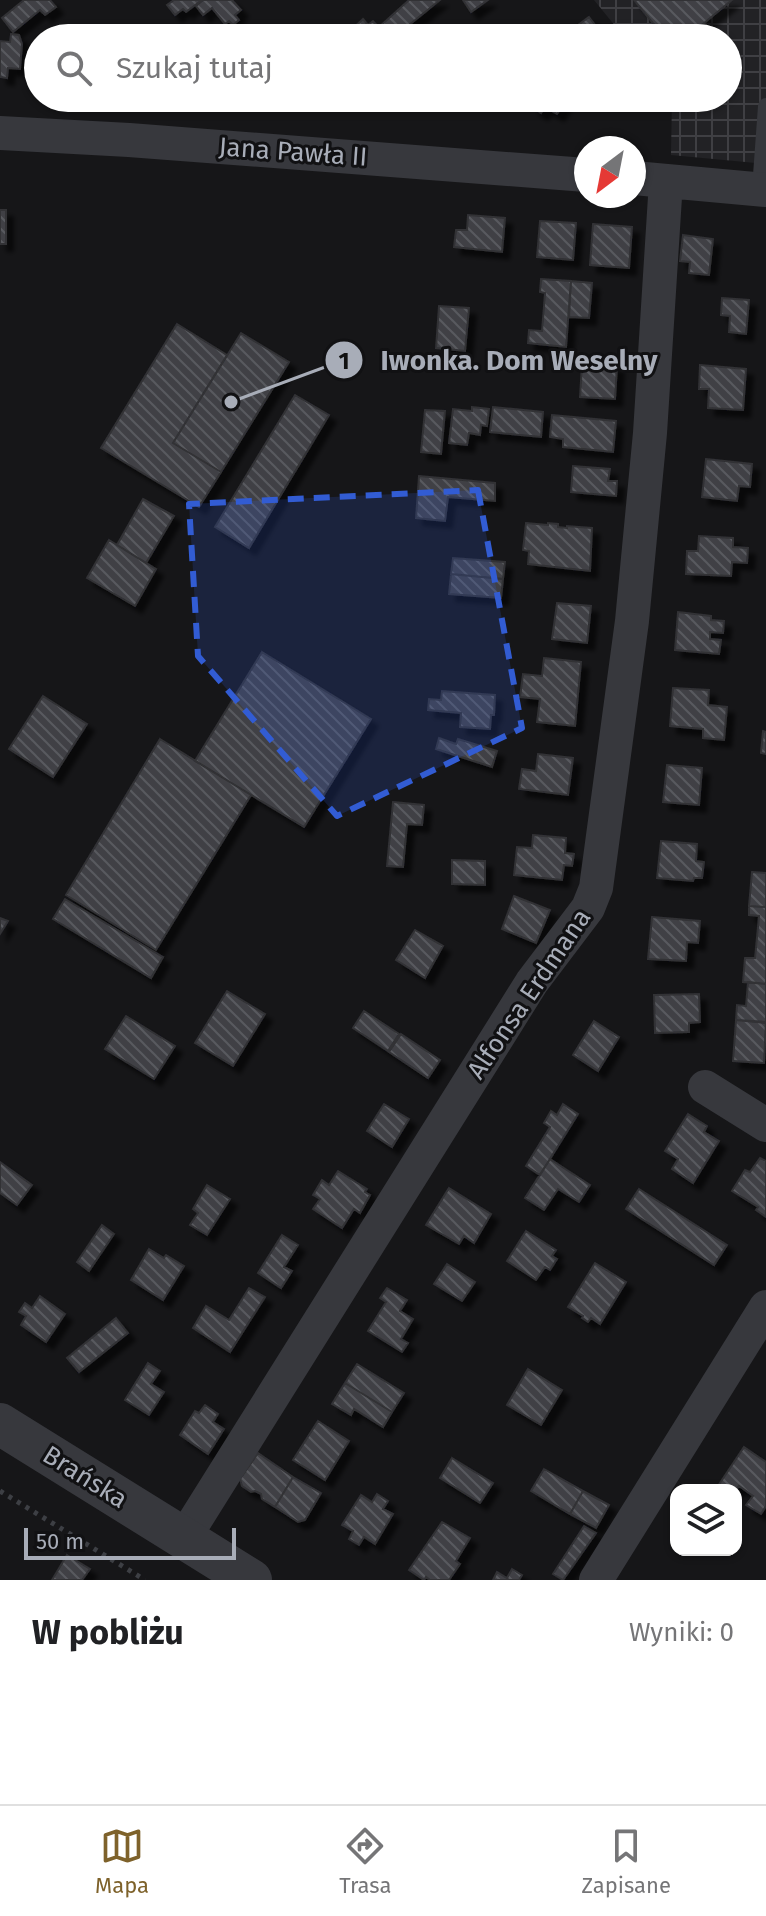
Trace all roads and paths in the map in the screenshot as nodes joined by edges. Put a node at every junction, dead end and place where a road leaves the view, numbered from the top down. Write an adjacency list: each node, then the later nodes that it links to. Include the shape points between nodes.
1 (766, 106): 5 (lane)
2 (0, 133): 3 (street, Jana Pawła II)
3 (574, 174)
4 (650, 180): 5 (street); 11 (street, Alfonsa Erdmana, via 650,433 632,621 593,899 524,996)
5 (763, 189)
6 (705, 1087): 7 (street)
7 (766, 1125)
8 (766, 1307): 14 (street)
9 (0, 1424): 11 (street, Brańska)
10 (0, 1491): 12 (path)
11 (184, 1538): 13 (street, Brańska)
12 (145, 1580)
13 (251, 1580)
14 (596, 1580)

